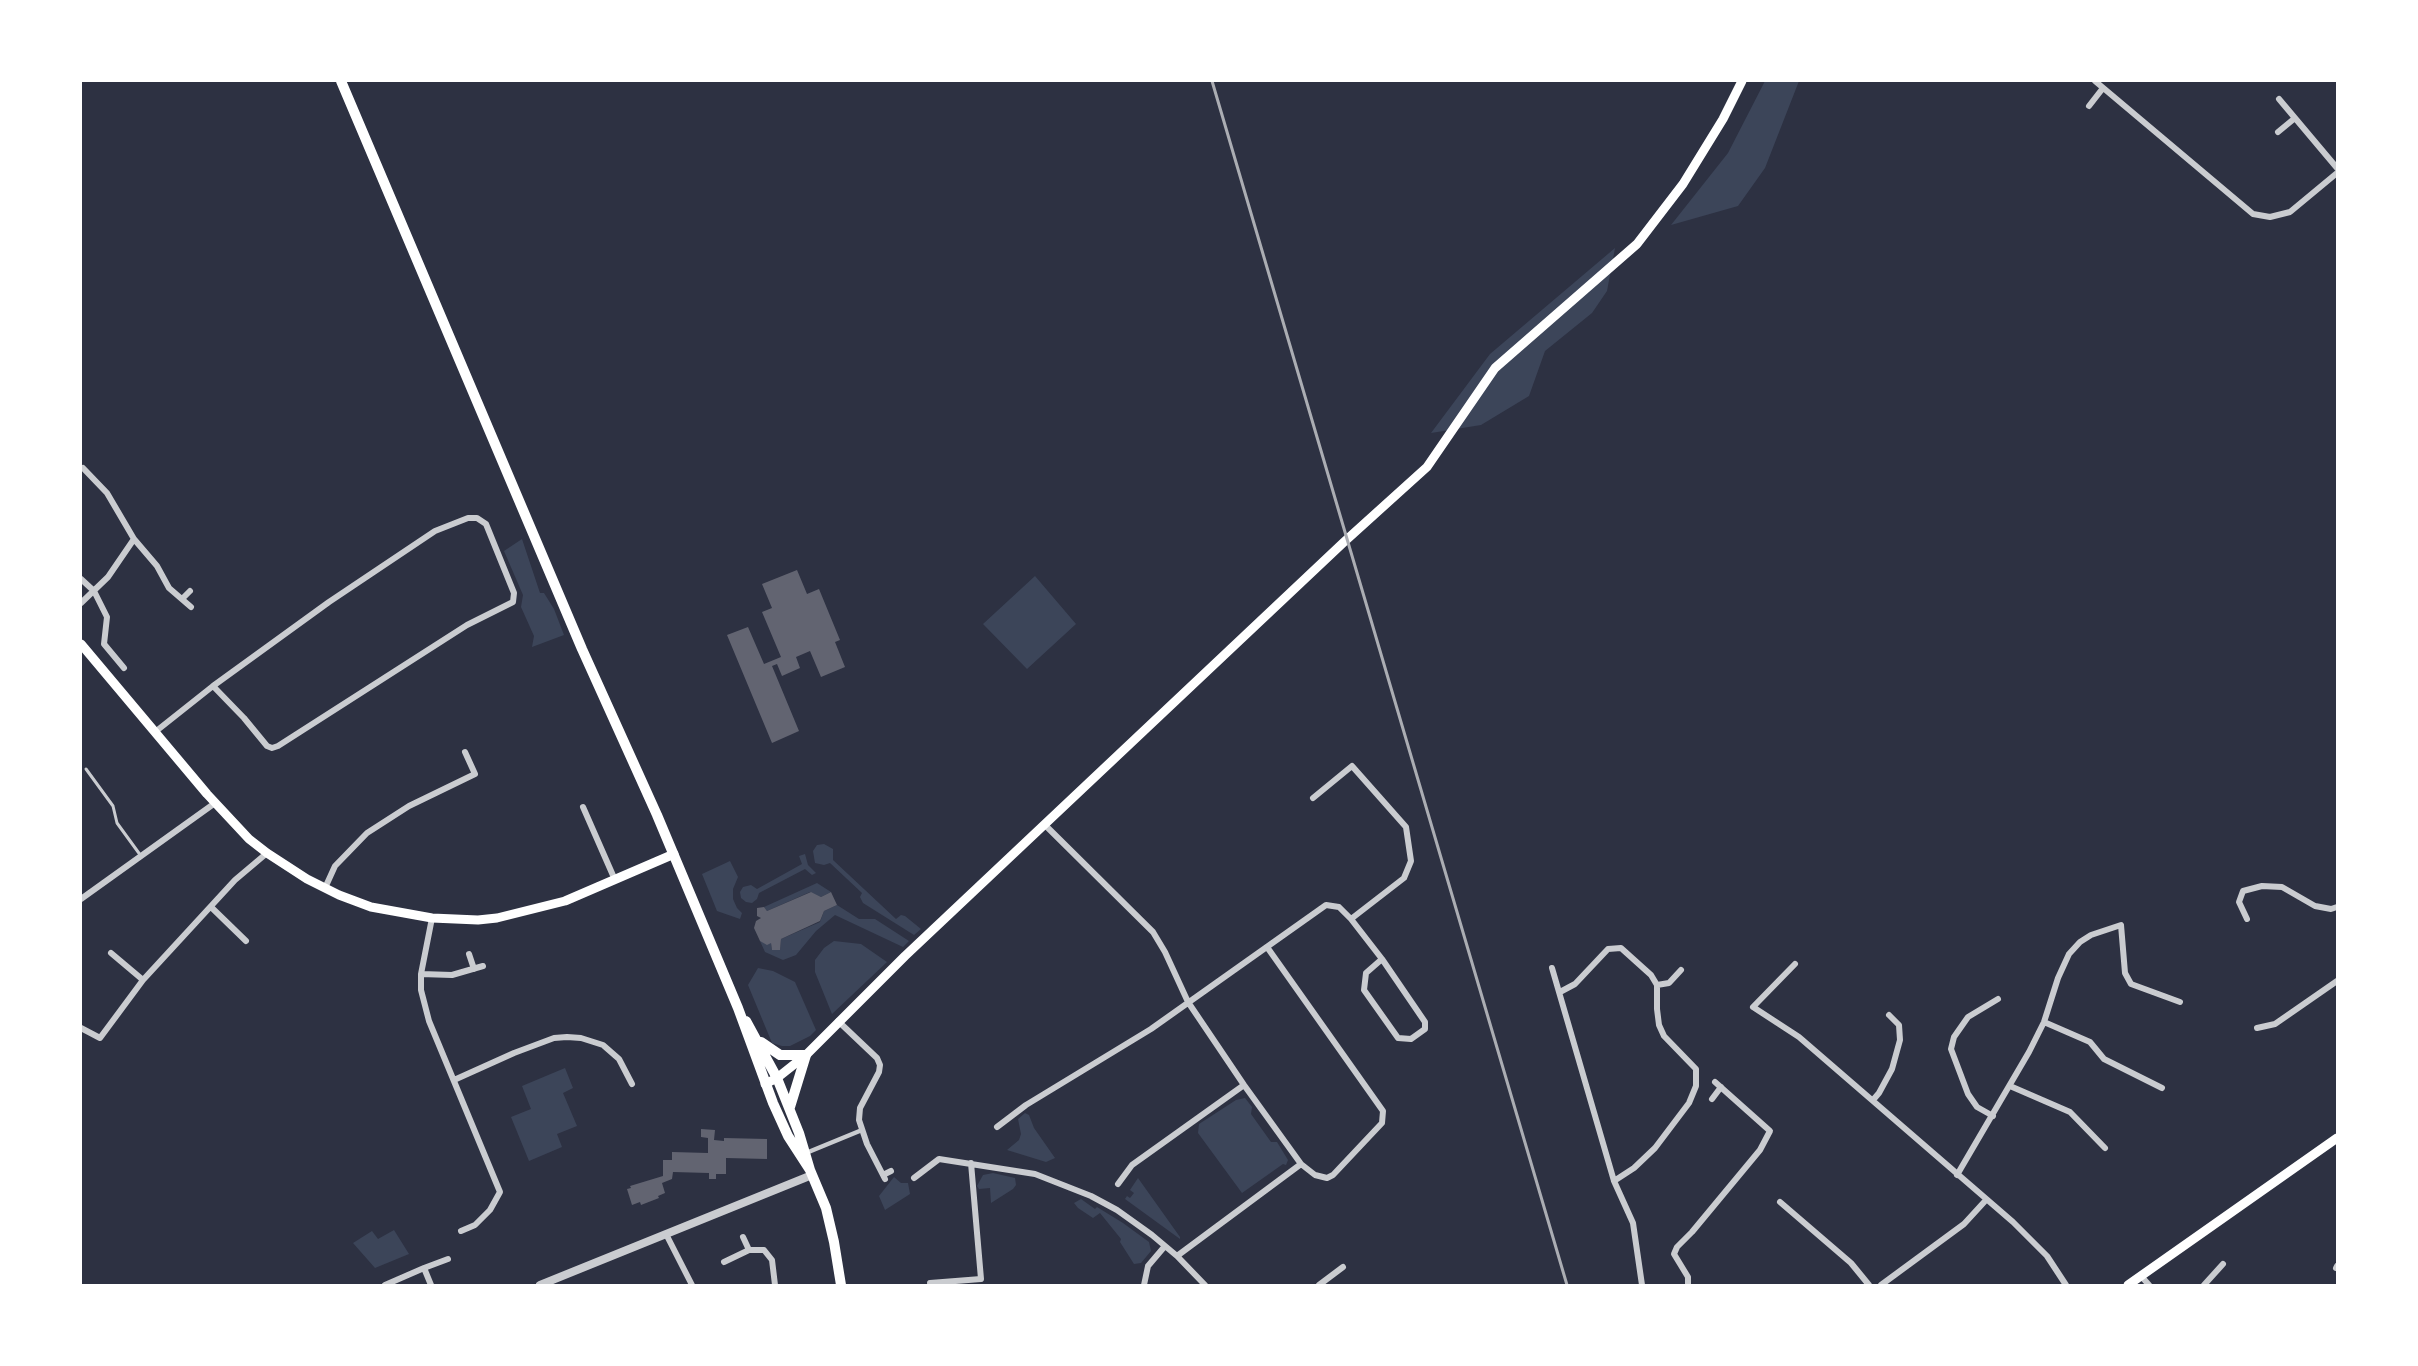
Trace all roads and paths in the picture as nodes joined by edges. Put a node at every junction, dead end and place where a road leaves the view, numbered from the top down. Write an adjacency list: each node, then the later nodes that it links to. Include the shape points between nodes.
1 (341, 81): 30 (highway, via 582,649)
2 (1742, 81): 28 (main road, via 1683,184 1637,244 1495,368 1427,467)
3 (2095, 81): 4 (street)
4 (2103, 88): 6 (street); 10 (street, via 2253,214 2270,217 2290,212)
5 (2279, 99): 7 (street)
6 (2089, 106)
7 (2295, 118): 8 (street); 9 (street)
8 (2278, 132)
9 (2337, 168)
10 (2337, 173)
11 (83, 468): 12 (street, via 107,493)
12 (134, 538): 14 (street); 16 (street, via 158,566 169,588)
13 (81, 579): 14 (street)
14 (94, 591): 17 (street); 20 (street, via 106,617 104,644)
15 (190, 591): 16 (street)
16 (182, 599): 18 (street)
17 (81, 603)
18 (191, 607)
19 (81, 644): 22 (main road)
20 (124, 668)
21 (213, 686): 21 (street, via 267,746 278,746 467,625 513,602 514,593 486,524 468,518 435,531); 22 (street)
22 (155, 732): 26 (main road)
23 (465, 752): 33 (street, via 476,774 409,806 367,833 335,866)
24 (86, 769): 31 (lane)
25 (1313, 798): 38 (street, via 1350,766 1406,828 1411,861 1404,878)
26 (215, 803): 29 (main road); 31 (street)
27 (583, 807): 32 (street)
28 (1045, 825): 56 (street, via 1153,932); 60 (main road)
29 (267, 853): 33 (main road); 35 (street)
30 (674, 854): 32 (main road); 58 (highway)
31 (142, 857): 34 (street)
32 (615, 880): 37 (main road, via 565,901 515,914 478,920)
33 (325, 888): 37 (main road, via 371,907)
34 (81, 899)
35 (211, 907): 40 (street); 51 (street)
36 (2337, 907): 39 (street, via 2315,906 2282,887 2262,886 2243,891 2239,902)
37 (432, 918): 50 (street)
38 (1351, 919): 41 (street, via 1339,908 1326,905); 44 (street)
39 (2247, 919)
40 (246, 941)
41 (1267, 947): 56 (street); 85 (street, via 1384,1116 1383,1123 1333,1175 1315,1175)
42 (111, 953): 51 (street)
43 (470, 954): 48 (street)
44 (1382, 959): 44 (street, via 1425,1022 1425,1029 1411,1039 1398,1038 1364,990 1366,973)
45 (1795, 964): 76 (street, via 1753,1007 1799,1037)
46 (483, 966): 48 (street)
47 (1552, 968): 54 (street)
48 (474, 969): 50 (street, via 452,975)
49 (1681, 970): 53 (street, via 1669,983)
50 (421, 974): 67 (street, via 429,1021)
51 (143, 980): 62 (street, via 100,1038)
52 (2337, 981): 63 (street, via 2275,1024)
53 (1657, 985): 54 (street, via 1629,955 1614,947 1575,984); 90 (street, via 1659,1024 1664,1036 1696,1069 1696,1086 1689,1103 1655,1148)
54 (1560, 992): 90 (street)
55 (1998, 999): 78 (street, via 1968,1017 1951,1049 1968,1094 1977,1107)
56 (1188, 1002): 71 (street); 79 (street)
57 (2180, 1002): 61 (street, via 2132,984 2125,973 2121,925 2091,935 2069,954)
58 (738, 1008): 64 (highway); 70 (highway)
59 (1889, 1015): 76 (street, via 1899,1025 1899,1047 1892,1069)
60 (838, 1021): 65 (main road); 80 (street, via 880,1065 860,1108)
61 (2044, 1022): 72 (street); 74 (street, via 2090,1042 2104,1059)
62 (81, 1028)
63 (2257, 1028)
64 (758, 1040): 65 (highway, via 780,1055); 66 (highway)
65 (806, 1055): 66 (main road); 77 (highway)
66 (777, 1078): 70 (main road); 77 (highway)
67 (454, 1080): 69 (street, via 514,1053 567,1037 603,1045 619,1059); 94 (street, via 500,1192 490,1210 475,1225)
68 (1715, 1082): 73 (street)
69 (632, 1084)
70 (765, 1084): 87 (highway, via 788,1136)
71 (1244, 1085): 85 (street); 91 (street, via 1132,1166)
72 (2010, 1086): 78 (street); 82 (street, via 2070,1112)
73 (1721, 1087): 75 (street); 117 (street, via 1770,1131 1760,1150 1677,1247 1674,1254 1688,1277)
74 (2162, 1088)
75 (1712, 1099)
76 (1873, 1100): 88 (street)
77 (790, 1107): 83 (highway)
78 (1993, 1116): 88 (street)
79 (997, 1127)
80 (862, 1130): 83 (street); 86 (street, via 884,1177)
81 (2337, 1138): 105 (main road)
82 (2105, 1148)
83 (806, 1153): 87 (highway)
84 (970, 1163): 89 (street, via 939,1160); 97 (street, via 1035,1174 1091,1196); 106 (street, via 981,1279)
85 (1301, 1164): 99 (street)
86 (891, 1171)
87 (811, 1172): 95 (street); 112 (highway, via 832,1231)
88 (1957, 1174): 92 (street)
89 (914, 1178)
90 (1614, 1181): 116 (street, via 1633,1222)
91 (1118, 1185)
92 (1986, 1200): 119 (street, via 1964,1224); 120 (street, via 2047,1256)
93 (1780, 1202): 118 (street, via 1851,1263)
94 (461, 1231)
95 (666, 1234): 109 (street); 110 (street)
96 (743, 1237): 98 (street)
97 (1165, 1246): 99 (street); 113 (street, via 1148,1266)
98 (749, 1250): 101 (street); 111 (street, via 769,1254)
99 (1177, 1256): 114 (street)
100 (447, 1259): 104 (street)
101 (724, 1262)
102 (2223, 1264): 123 (street)
103 (1343, 1267): 115 (street)
104 (424, 1268): 107 (street); 108 (street)
105 (2142, 1276): 121 (main road); 122 (street)
106 (930, 1283)
107 (385, 1285)
108 (430, 1285)
109 (540, 1285)
110 (692, 1285)
111 (775, 1285)
112 (841, 1285)
113 (1144, 1285)
114 (1205, 1285)
115 (1319, 1285)
116 (1642, 1285)
117 (1688, 1285)
118 (1869, 1285)
119 (1881, 1285)
120 (2066, 1285)
121 (2128, 1285)
122 (2149, 1285)
123 (2204, 1285)

